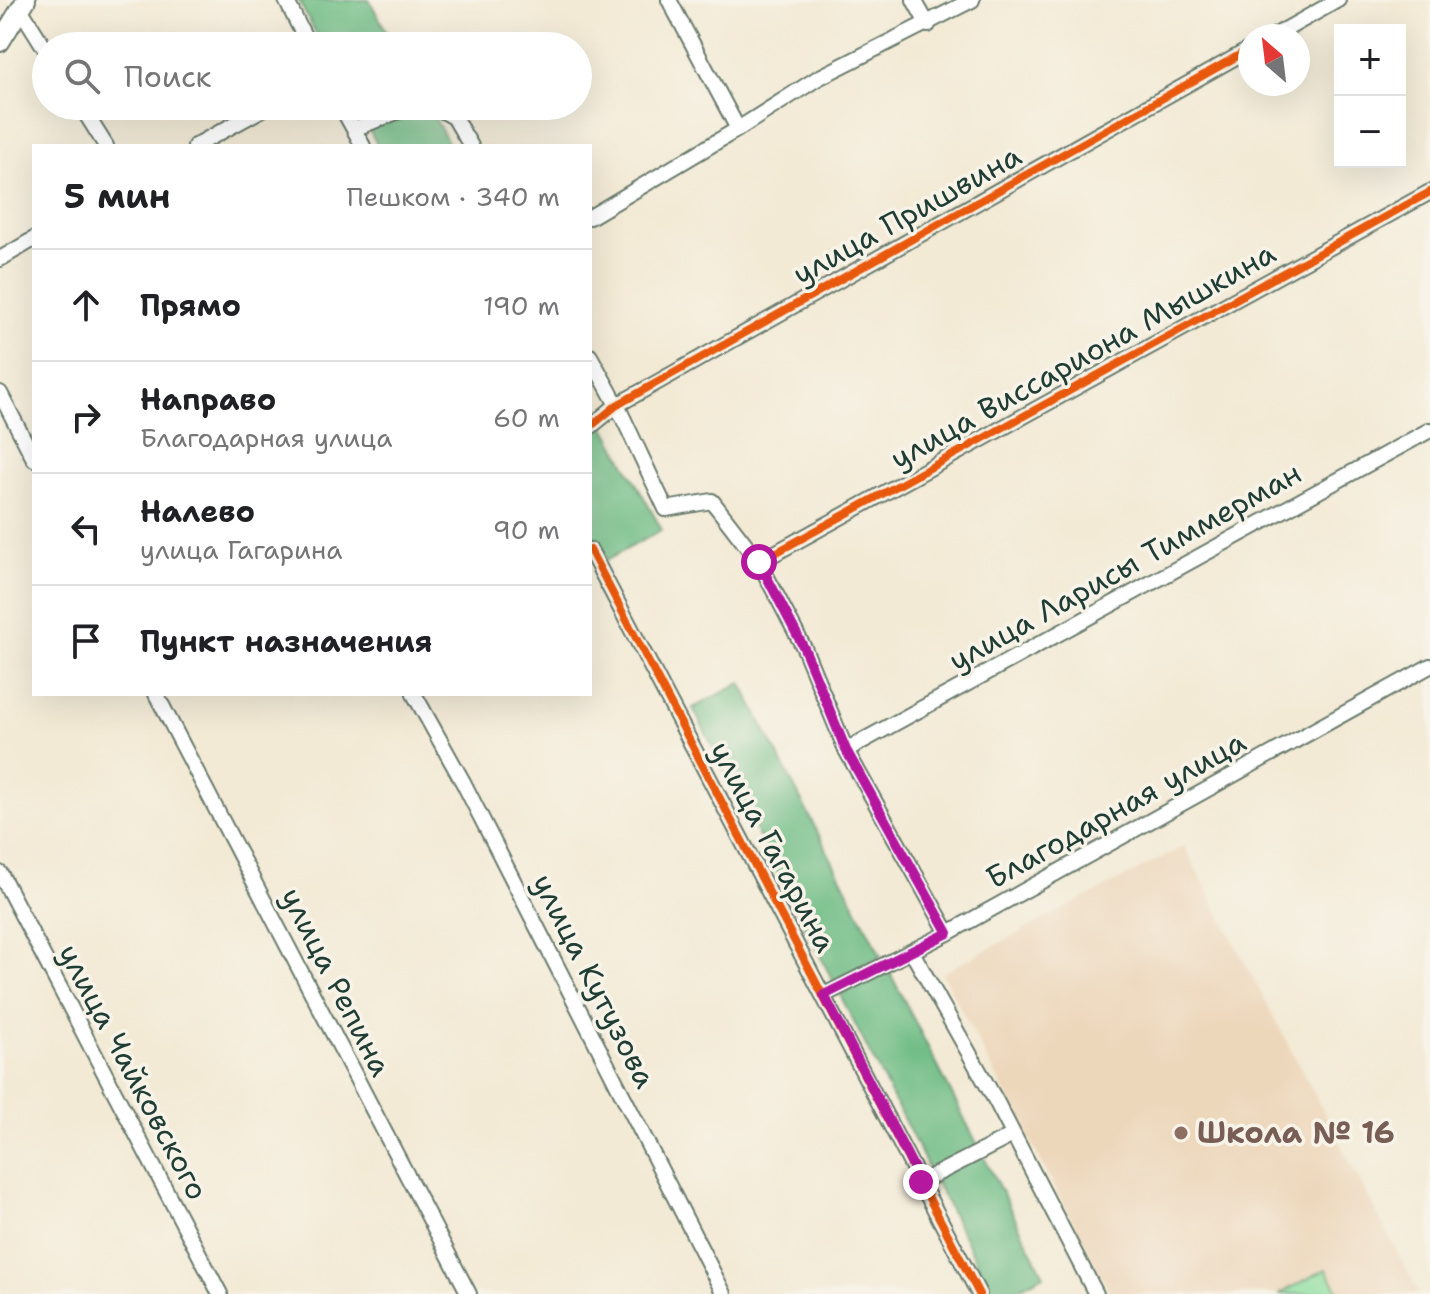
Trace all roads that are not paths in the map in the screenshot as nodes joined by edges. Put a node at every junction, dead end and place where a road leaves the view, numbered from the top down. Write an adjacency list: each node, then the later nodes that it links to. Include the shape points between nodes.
1 (286, 0): 10 (street)
2 (669, 0): 19 (street)
3 (914, 0): 8 (street)
4 (972, 0): 8 (street)
5 (1338, 0): 7 (street)
6 (24, 5): 9 (street); 11 (main road)
7 (1295, 24)
8 (928, 25): 19 (street, via 818,78)
9 (37, 32)
10 (302, 32)
11 (0, 42)
12 (1238, 56): 30 (street, улица Пришвина)
13 (90, 120): 20 (street)
14 (242, 120): 21 (street)
15 (349, 120): 18 (street)
16 (377, 120): 18 (street)
17 (456, 120): 23 (street)
18 (354, 129): 22 (street)
19 (738, 129): 25 (street)
20 (105, 144)
21 (199, 144)
22 (362, 144)
23 (470, 144)
24 (1430, 192): 35 (street, улица Виссариона Мышкина)
25 (592, 216)
26 (32, 240): 27 (street)
27 (0, 259)
28 (592, 360): 30 (street)
29 (0, 393): 33 (street)
30 (617, 405): 31 (street, улица Пришвина); 35 (street, via 666,509 712,501)
31 (592, 425)
32 (1430, 430): 39 (street, улица Ларисы Тиммерман)
33 (32, 455)
34 (592, 554): 43 (street, улица Гагарина)
35 (759, 562): 39 (street, via 804,648)
36 (1430, 666): 41 (street, Благодарная улица)
37 (157, 696): 47 (street, улица Репина)
38 (415, 696): 48 (street, улица Кутузова)
39 (846, 750): 41 (street)
40 (0, 873): 46 (street, улица Чайковского)
41 (948, 933): 42 (street, Благодарная улица)
42 (912, 952): 43 (street, Благодарная улица); 44 (street)
43 (824, 995): 45 (street, улица Гагарина)
44 (1013, 1135): 45 (street); 50 (street)
45 (921, 1182): 49 (street, улица Гагарина)
46 (220, 1294)
47 (469, 1294)
48 (724, 1294)
49 (979, 1294)
50 (1096, 1294)

